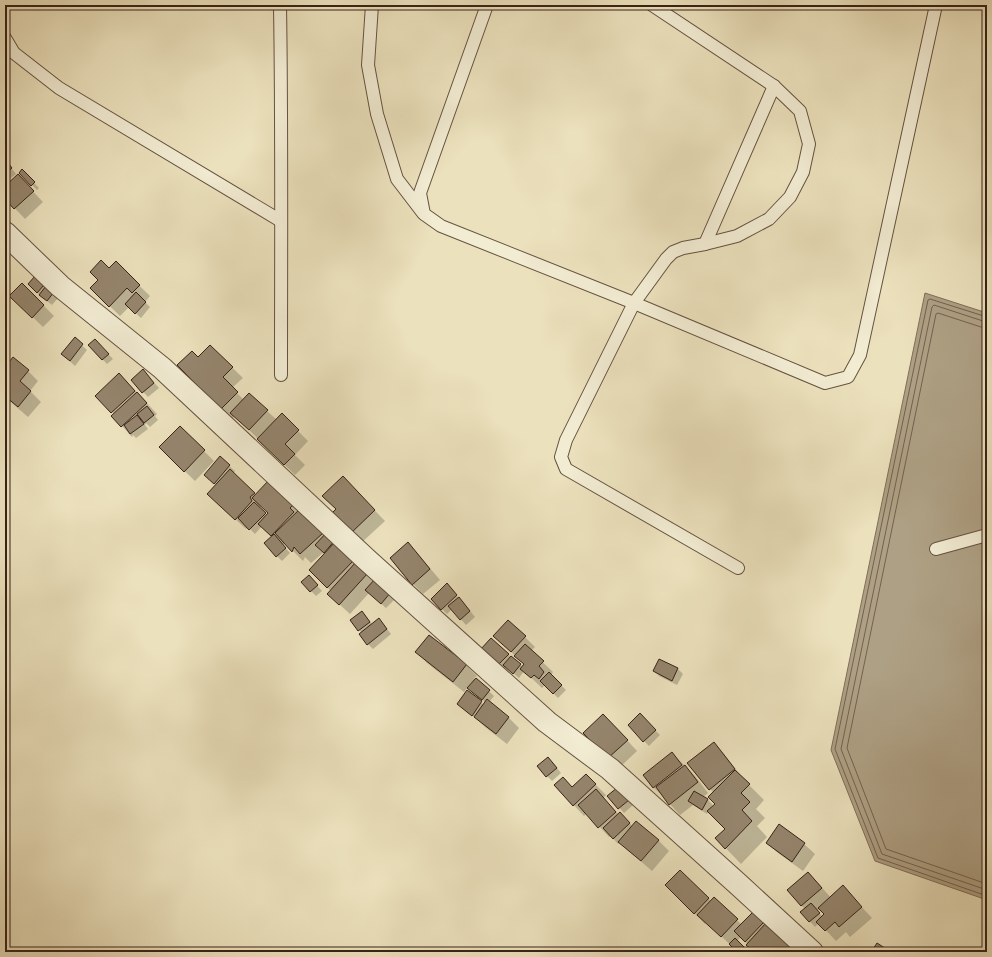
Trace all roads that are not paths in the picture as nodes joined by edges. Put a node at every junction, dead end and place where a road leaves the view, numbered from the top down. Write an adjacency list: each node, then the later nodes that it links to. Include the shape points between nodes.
1 (280, 5): 9 (lane)
2 (372, 5): 8 (lane, via 368,65 377,114 397,179)
3 (487, 5): 8 (lane, via 420,193)
4 (652, 5): 7 (lane)
5 (936, 5): 12 (lane, via 860,355 848,377 824,383)
6 (5, 38): 9 (lane, via 14,53 59,88)
7 (774, 86): 11 (lane); 11 (lane, via 800,111 809,144 803,172 790,197 769,219 737,236)
8 (424, 214): 12 (lane, via 441,226)
9 (281, 221): 13 (lane)
10 (5, 233): 17 (street, via 60,286 162,368 366,559 547,722 610,770)
11 (705, 244): 12 (lane, via 673,252)
12 (634, 303): 16 (lane, via 566,440 561,457 566,469)
13 (281, 375)
14 (987, 535): 15 (lane)
15 (936, 549)
16 (738, 568)
17 (812, 952)

